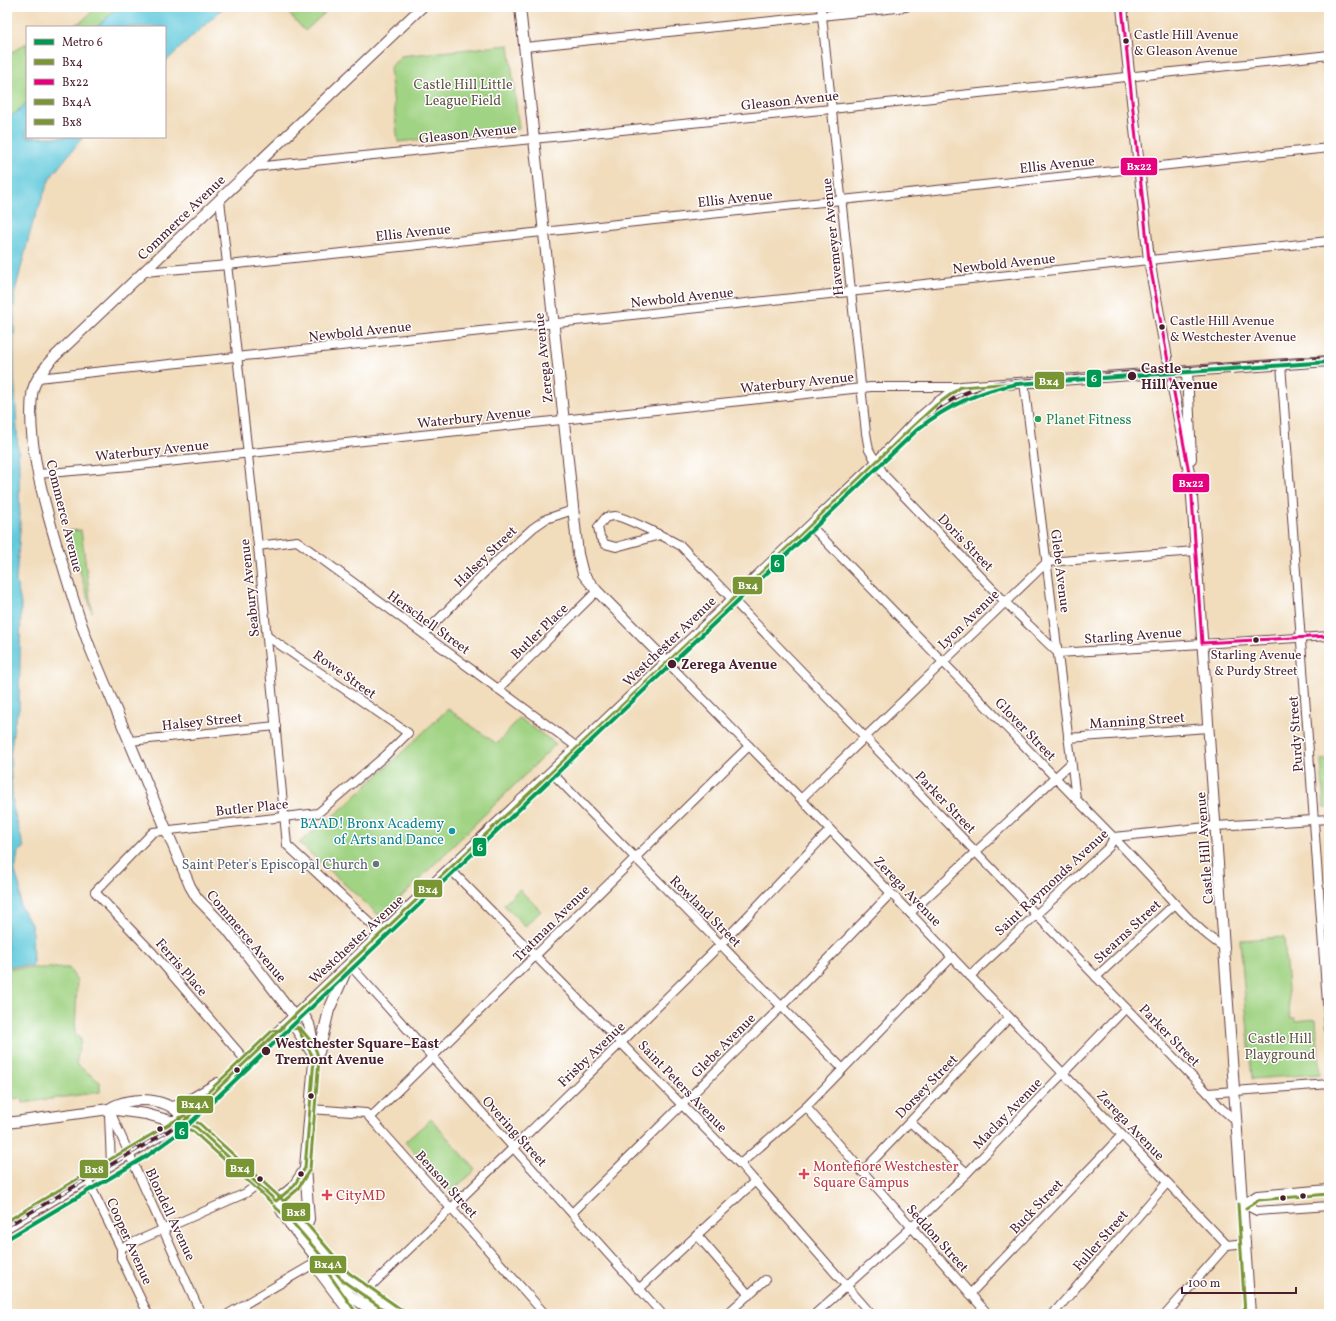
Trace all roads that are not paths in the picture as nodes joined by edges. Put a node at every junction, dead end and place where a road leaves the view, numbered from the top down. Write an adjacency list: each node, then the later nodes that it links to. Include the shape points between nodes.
1 (422, 7): 13 (main road, Commerce Avenue)
2 (520, 7): 7 (main road, Zerega Avenue)
3 (821, 7): 6 (street, Havemeyer Avenue)
4 (906, 7): 6 (street)
5 (1122, 7): 9 (main road)
6 (822, 16): 7 (street); 10 (street, Havemeyer Avenue)
7 (525, 47): 11 (main road, Zerega Avenue)
8 (1329, 55): 9 (street, Gleason Avenue)
9 (1130, 76): 10 (street, Gleason Avenue); 14 (main road)
10 (832, 109): 11 (street, Gleason Avenue); 16 (street, Havemeyer Avenue)
11 (534, 139): 13 (street, Gleason Avenue); 17 (main road, Zerega Avenue)
12 (1329, 148): 14 (street, Ellis Avenue)
13 (254, 166): 15 (main road, Commerce Avenue)
14 (1139, 168): 16 (street, Ellis Avenue); 19 (main road)
15 (220, 200): 20 (street, Seabury Avenue); 21 (main road, Commerce Avenue)
16 (841, 200): 17 (street, Ellis Avenue); 22 (street, Havemeyer Avenue)
17 (544, 232): 20 (street, Ellis Avenue); 23 (main road, Zerega Avenue)
18 (1329, 241): 19 (street, Newbold Avenue)
19 (1149, 260): 22 (street, Newbold Avenue); 25 (main road)
20 (228, 265): 21 (street, Ellis Avenue); 24 (street, Seabury Avenue)
21 (144, 272): 29 (main road, Commerce Avenue, via 50,361)
22 (851, 292): 23 (street, Newbold Avenue); 33 (street, Havemeyer Avenue)
23 (554, 324): 24 (street, Newbold Avenue); 34 (main road, Zerega Avenue)
24 (237, 357): 29 (street, Newbold Avenue); 35 (street, Seabury Avenue)
25 (1167, 358)
26 (1329, 361): 27 (main road)
27 (1281, 364): 28 (main road); 51 (street, Purdy Street)
28 (1187, 372): 30 (main road); 38 (main road)
29 (38, 378): 37 (main road, Commerce Avenue, via 32,394 32,423)
30 (1024, 382): 32 (main road); 44 (street, Glebe Avenue)
31 (1172, 382): 38 (main road, Castle Hill Avenue)
32 (961, 386): 33 (street, Waterbury Avenue); 36 (main road, Westchester Avenue, via 937,402)
33 (861, 389): 34 (street, Waterbury Avenue); 36 (street, Havemeyer Avenue, via 870,450)
34 (563, 420): 35 (street, Waterbury Avenue); 39 (main road, Zerega Avenue)
35 (248, 454): 37 (street, Waterbury Avenue); 42 (street, Seabury Avenue)
36 (876, 462): 40 (main road, Westchester Avenue); 47 (street, Doris Street, via 885,476)
37 (38, 474): 62 (main road, Commerce Avenue, via 48,517 75,605 93,656)
38 (1192, 483): 43 (main road, Castle Hill Avenue)
39 (573, 510): 45 (main road, Zerega Avenue, via 583,574); 48 (street, Halsey Street, via 546,519 533,528)
40 (810, 525): 46 (main road, Westchester Avenue); 55 (street, Glover Street)
41 (660, 535): 41 (street, Parker Street, via 616,516 606,517 598,527 605,544 616,547); 46 (street, Parker Street, via 681,546)
42 (258, 546): 48 (street, Herschell Street, via 297,541); 49 (street, Seabury Avenue)
43 (1196, 550): 44 (street); 52 (main road, Castle Hill Avenue)
44 (1047, 562): 47 (street, Lyon Avenue); 53 (street, Glebe Avenue)
45 (598, 591): 54 (main road, Zerega Avenue); 56 (street, Butler Place)
46 (733, 599): 54 (main road, Westchester Avenue); 60 (street, Parker Street)
47 (1005, 602): 53 (street, Doris Street); 55 (street, Lyon Avenue)
48 (424, 634): 56 (street, Herschell Street)
49 (267, 636): 57 (street, Seabury Avenue); 59 (street, Rowe Street)
50 (1329, 636): 51 (street, Starling Avenue)
51 (1301, 638): 52 (street, Starling Avenue); 72 (street, Purdy Street)
52 (1202, 643): 53 (street, Starling Avenue); 58 (main road, Castle Hill Avenue)
53 (1058, 653): 61 (street, Glebe Avenue)
54 (667, 662): 63 (street, Zerega Avenue); 64 (main road, Westchester Avenue)
55 (943, 662): 60 (street, Lyon Avenue); 67 (street, Glover Street)
56 (498, 688): 64 (street, Herschell Street)
57 (276, 726): 62 (street, Halsey Street); 70 (street, Seabury Avenue)
58 (1208, 728): 61 (street, Manning Street); 73 (main road, Castle Hill Avenue)
59 (408, 733): 70 (street, Butler Place, via 381,760 318,813)
60 (865, 737): 68 (street, Lyon Avenue); 77 (street, Parker Street)
61 (1068, 738): 65 (street, Glebe Avenue)
62 (130, 741): 74 (main road, Commerce Avenue)
63 (749, 746): 68 (street, Zerega Avenue); 78 (street, Tratman Avenue)
64 (577, 747): 66 (main road, Westchester Avenue)
65 (1072, 763): 67 (street); 69 (street, Glebe Avenue)
66 (551, 772): 78 (street, Rowland Street); 79 (main road, Westchester Avenue)
67 (1056, 778): 69 (street, Glover Street); 77 (street)
68 (800, 799): 75 (street, Zerega Avenue)
69 (1076, 799): 76 (street, Glover Street)
70 (285, 817): 74 (street, Butler Place); 85 (street, Seabury Avenue, via 287,845)
71 (1329, 818): 72 (street, Saint Raymonds Avenue)
72 (1314, 820): 73 (street, Saint Raymonds Avenue); 97 (street, Purdy Street)
73 (1216, 826): 76 (street, Saint Raymonds Avenue); 87 (main road, Castle Hill Avenue)
74 (167, 830): 80 (street, Butler Place, via 153,832); 95 (main road, Commerce Avenue, via 197,898 227,929)
75 (830, 830): 81 (street, Zerega Avenue); 86 (street, Frisby Avenue)
76 (1114, 837): 82 (street, Glover Street); 84 (street, Saint Raymonds Avenue, via 1109,847)
77 (976, 852): 83 (street); 84 (street, Parker Street)
78 (635, 858): 86 (street, Rowland Street); 88 (street, Tratman Avenue)
79 (450, 868): 85 (main road, Westchester Avenue); 88 (street, Saint Peters Avenue)
80 (95, 892): 103 (street, Ferris Place, via 156,956)
81 (891, 893): 83 (street, Zerega Avenue); 93 (street, Glebe Avenue)
82 (1175, 904): 87 (street, Glover Street, via 1210,939); 92 (street, Stearns Street)
83 (910, 913): 89 (street, Zerega Avenue)
84 (1036, 914): 91 (street, Saint Raymonds Avenue); 92 (street, Parker Street)
85 (382, 934): 90 (main road, Westchester Avenue)
86 (721, 944): 93 (street, Rowland Street); 100 (street, Frisby Avenue)
87 (1225, 948): 108 (main road, Castle Hill Avenue)
88 (536, 956): 100 (street, Saint Peters Avenue); 102 (street, Tratman Avenue)
89 (952, 957): 91 (street, Zerega Avenue); 104 (street)
90 (349, 964): 95 (main road, Westchester Avenue); 101 (main road, via 329,1010 319,1052); 102 (street, Overing Street)
91 (970, 976): 96 (street, Zerega Avenue)
92 (1096, 977): 94 (street, Parker Street)
93 (782, 1006): 104 (street, Rowland Street); 110 (street, Glebe Avenue)
94 (1126, 1008): 106 (street, Maclay Avenue); 109 (street, Parker Street)
95 (294, 1016): 98 (main road, via 295,1027); 99 (main road, Westchester Avenue); 101 (main road, via 305,1017 309,1024 315,1050)
96 (1009, 1018): 106 (street, Zerega Avenue); 117 (street, Dorsey Street)
97 (1329, 1030)
98 (299, 1033): 99 (main road); 101 (main road)
99 (275, 1035): 103 (main road, Westchester Avenue)
100 (621, 1042): 110 (street, Saint Peters Avenue); 121 (street, Frisby Avenue)
101 (314, 1058): 114 (main road)
102 (432, 1058): 115 (street, Tratman Avenue); 121 (street, Overing Street)
103 (247, 1062): 105 (main road, Westchester Avenue)
104 (843, 1068): 112 (street)
105 (235, 1073): 111 (main road, Westchester Avenue, via 183,1104); 116 (main road, Westchester Avenue)
106 (1063, 1074): 120 (street, Zerega Avenue); 127 (street, Maclay Avenue)
107 (1329, 1084): 108 (street)
108 (1235, 1091): 109 (street); 118 (main road, Castle Hill Avenue)
109 (1208, 1093): 118 (street, Parker Street)
110 (682, 1104): 123 (street, Saint Peters Avenue); 137 (street, Glebe Avenue)
111 (172, 1107): 113 (main road, via 142,1100 118,1103); 116 (main road, via 181,1114)
112 (806, 1107): 123 (street); 126 (street, Seddon Street)
113 (109, 1109): 116 (main road); 119 (main road); 122 (street, Blondell Avenue); 124 (street)
114 (310, 1109): 115 (street, Benson Street, via 366,1113); 125 (main road)
115 (370, 1118): 136 (street, Benson Street)
116 (184, 1121): 122 (main road, Westchester Avenue); 131 (main road, via 197,1128)
117 (910, 1122): 126 (street, Dorsey Street); 127 (street)
118 (1237, 1122): 134 (main road, Castle Hill Avenue)
119 (7, 1123)
120 (1121, 1136): 130 (street, Zerega Avenue); 152 (street, Buck Street)
121 (513, 1148): 136 (street, Frisby Avenue); 137 (street, Overing Street)
122 (129, 1154): 124 (main road, Westchester Avenue); 140 (street, Blondell Avenue)
123 (740, 1164): 129 (street, Saint Peters Avenue)
124 (111, 1165): 128 (main road, Westchester Avenue)
125 (305, 1168): 133 (main road, via 293,1188); 141 (main road, via 309,1219)
126 (862, 1172): 139 (street, Seddon Street)
127 (967, 1173): 139 (street, Maclay Avenue)
128 (87, 1179): 138 (main road, Westchester Avenue); 145 (street, Cooper Avenue)
129 (755, 1181): 142 (street); 149 (street, Saint Peters Avenue)
130 (1167, 1183): 144 (street, Zerega Avenue); 166 (street, Fuller Street)
131 (258, 1184): 133 (main road); 140 (street, via 246,1193)
132 (1329, 1189): 134 (street, via 1257,1195)
133 (276, 1201): 141 (main road)
134 (1243, 1204): 135 (street, via 1257,1211); 143 (main road, Castle Hill Avenue)
135 (1329, 1206)
136 (451, 1209): 151 (street, Frisby Avenue); 161 (street, Benson Street)
137 (572, 1213): 150 (street, Overing Street)
138 (7, 1227)
139 (911, 1228): 149 (street, Maclay Avenue); 152 (street, Seddon Street)
140 (164, 1229): 145 (street); 156 (street, Blondell Avenue)
141 (303, 1234): 146 (main road); 147 (main road)
142 (697, 1235): 150 (street); 153 (street)
143 (1246, 1244): 144 (street); 168 (main road, Castle Hill Avenue)
144 (1227, 1245): 167 (street)
145 (121, 1248): 155 (street, Cooper Avenue, via 121,1258)
146 (328, 1256): 147 (street); 151 (main road, via 346,1277)
147 (319, 1264): 157 (street); 158 (main road, via 321,1274); 159 (main road, via 350,1296)
148 (765, 1280): 153 (street)
149 (846, 1286): 163 (street, Maclay Avenue); 164 (street, Saint Peters Avenue)
150 (639, 1289): 154 (street, Overing Street)
151 (365, 1292): 160 (main road)
152 (970, 1294): 165 (street, Seddon Street)
153 (748, 1295): 162 (street)
154 (658, 1313)
155 (148, 1314)
156 (202, 1314)
157 (228, 1314)
158 (351, 1314)
159 (378, 1314)
160 (398, 1314)
161 (545, 1314)
162 (727, 1314)
163 (815, 1314)
164 (870, 1314)
165 (988, 1314)
166 (1053, 1314)
167 (1166, 1314)
168 (1250, 1314)

